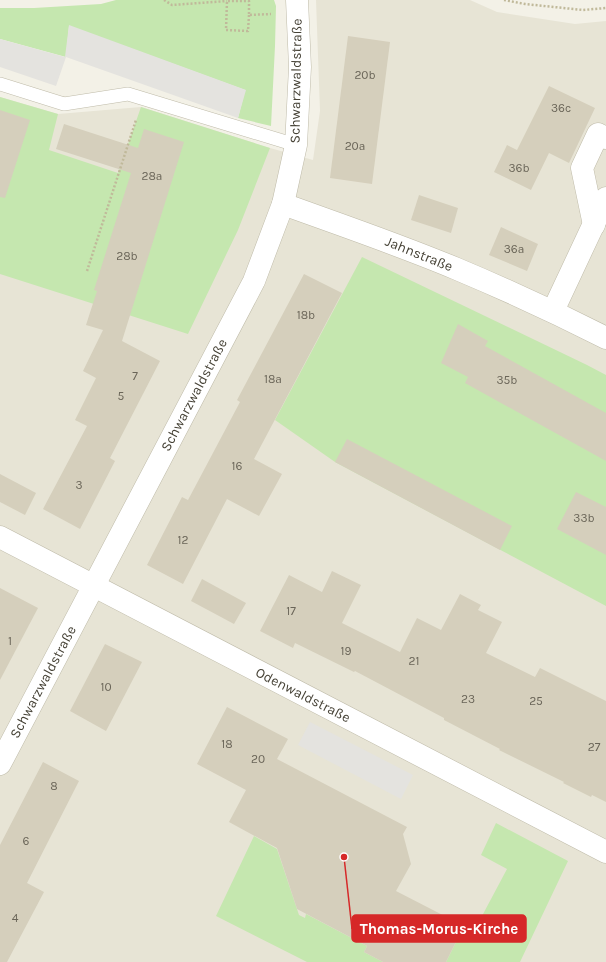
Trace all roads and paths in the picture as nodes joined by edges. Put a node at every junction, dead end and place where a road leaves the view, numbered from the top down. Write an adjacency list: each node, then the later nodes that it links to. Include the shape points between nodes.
1 (164, 0): 3 (path, via 172,5)
2 (504, 0): 5 (path, via 583,10)
3 (227, 1): 6 (path, via 249,1); 6 (path, via 226,30 248,31)
4 (298, 7): 6 (path); 10 (street, Schwarzwaldstraße, via 300,67)
5 (606, 8)
6 (249, 15)
7 (0, 84): 8 (lane, via 64,104 128,94)
8 (142, 98): 10 (lane); 14 (path)
9 (606, 138): 13 (street, via 598,134 582,168)
10 (296, 145): 12 (street, Schwarzwaldstraße)
11 (606, 198): 13 (street)
12 (283, 204): 15 (street, Jahnstraße, via 369,234); 18 (street, Schwarzwaldstraße, via 254,281)
13 (594, 225): 15 (street)
14 (87, 272)
15 (553, 312): 16 (street, Jahnstraße)
16 (606, 338)
17 (0, 536): 18 (street, Odenwaldstraße)
18 (93, 586): 19 (street, Schwarzwaldstraße); 20 (street, Odenwaldstraße)
19 (0, 764)
20 (606, 852)

